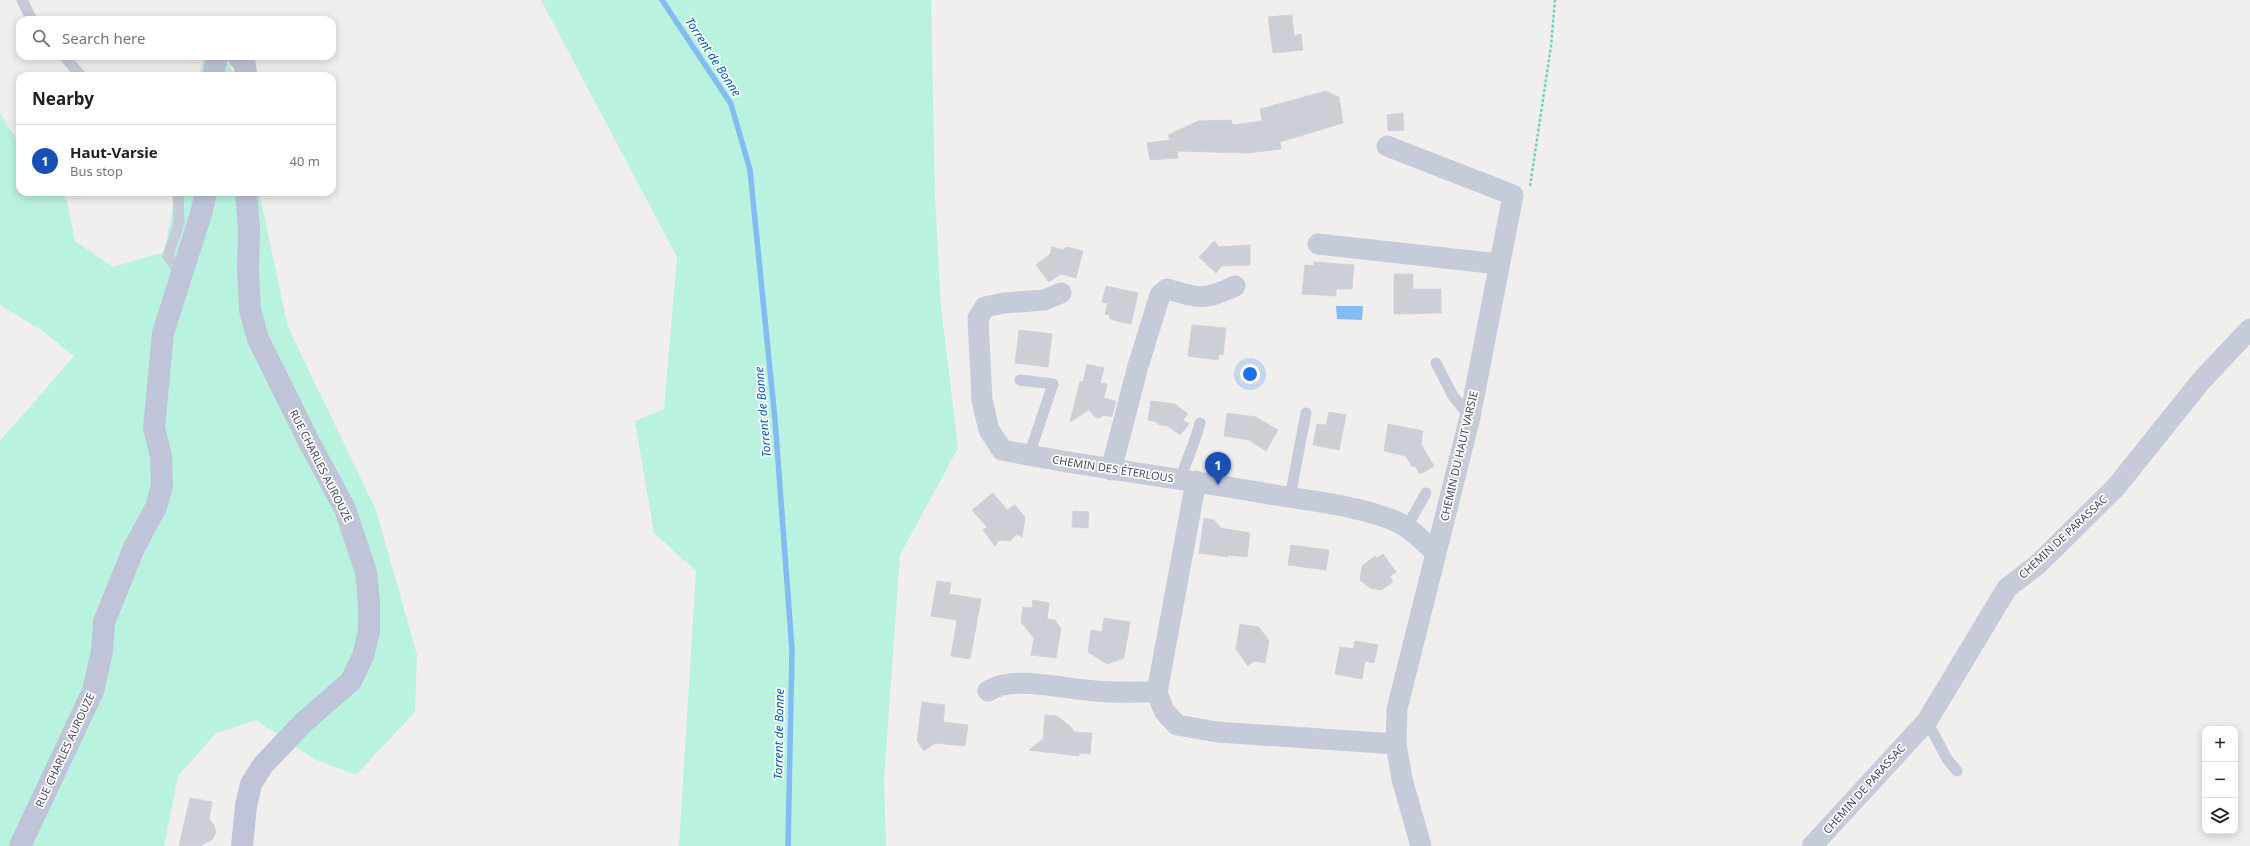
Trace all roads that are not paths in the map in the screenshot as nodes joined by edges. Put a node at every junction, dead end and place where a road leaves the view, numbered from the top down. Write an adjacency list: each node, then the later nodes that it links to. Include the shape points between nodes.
1 (22, 0): 2 (lane)
2 (30, 16)
3 (67, 60): 6 (lane)
4 (216, 60): 7 (street)
5 (241, 60): 8 (street)
6 (78, 72)
7 (213, 72)
8 (246, 72)
9 (1387, 146): 14 (street, CHEMIN DU HAUT VARSIE, via 1513,195)
10 (178, 196): 15 (lane, via 179,224 168,256)
11 (205, 196): 15 (street, RUE CHARLES AUROUZE)
12 (246, 196): 37 (street, RUE CHARLES AUROUZE, via 250,310 258,339 345,509 366,572 369,631 363,656 351,681 303,723 263,765 251,784)
13 (1318, 244): 14 (street)
14 (1499, 264): 22 (street, CHEMIN DU HAUT VARSIE)
15 (181, 275): 36 (street, RUE CHARLES AUROUZE, via 163,333 157,379 154,428 161,456 162,486 156,507 134,548 104,622 102,651 93,691)
16 (1235, 286): 25 (street, via 1204,298 1167,289 1160,295 1138,366)
17 (1061, 293): 24 (street, CHEMIN DES ÉTERLOUS, via 1044,300 985,307 978,318 982,400 989,430 1002,450)
18 (2250, 329): 33 (street, CHEMIN DE PARASSAC, via 2200,381 2116,487 2037,565 2008,588)
19 (1436, 363): 22 (lane, via 1453,396)
20 (1020, 380): 24 (lane, via 1053,384)
21 (1306, 414): 28 (lane)
22 (1470, 417): 30 (street, CHEMIN DU HAUT VARSIE)
23 (1200, 423): 26 (lane, via 1195,443 1186,460)
24 (1029, 455): 25 (street, CHEMIN DES ÉTERLOUS)
25 (1111, 470): 26 (street, CHEMIN DES ÉTERLOUS)
26 (1189, 480): 28 (street, CHEMIN DES ÉTERLOUS); 32 (street)
27 (1426, 493): 29 (lane)
28 (1290, 497): 29 (street, CHEMIN DES ÉTERLOUS, via 1364,512 1394,521)
29 (1406, 528): 30 (street, CHEMIN DES ÉTERLOUS)
30 (1436, 553): 34 (street, CHEMIN DU HAUT VARSIE, via 1397,709)
31 (988, 691): 32 (street, via 998,685 1018,683 1096,692)
32 (1157, 692): 34 (street, via 1164,711 1177,725 1217,732)
33 (1927, 721): 35 (lane, via 1947,759); 39 (street, CHEMIN DE PARASSAC)
34 (1396, 744): 38 (street, CHEMIN DU HAUT VARSIE, via 1410,814)
35 (1957, 772)
36 (20, 846)
37 (242, 846)
38 (1421, 846)
39 (1812, 846)

